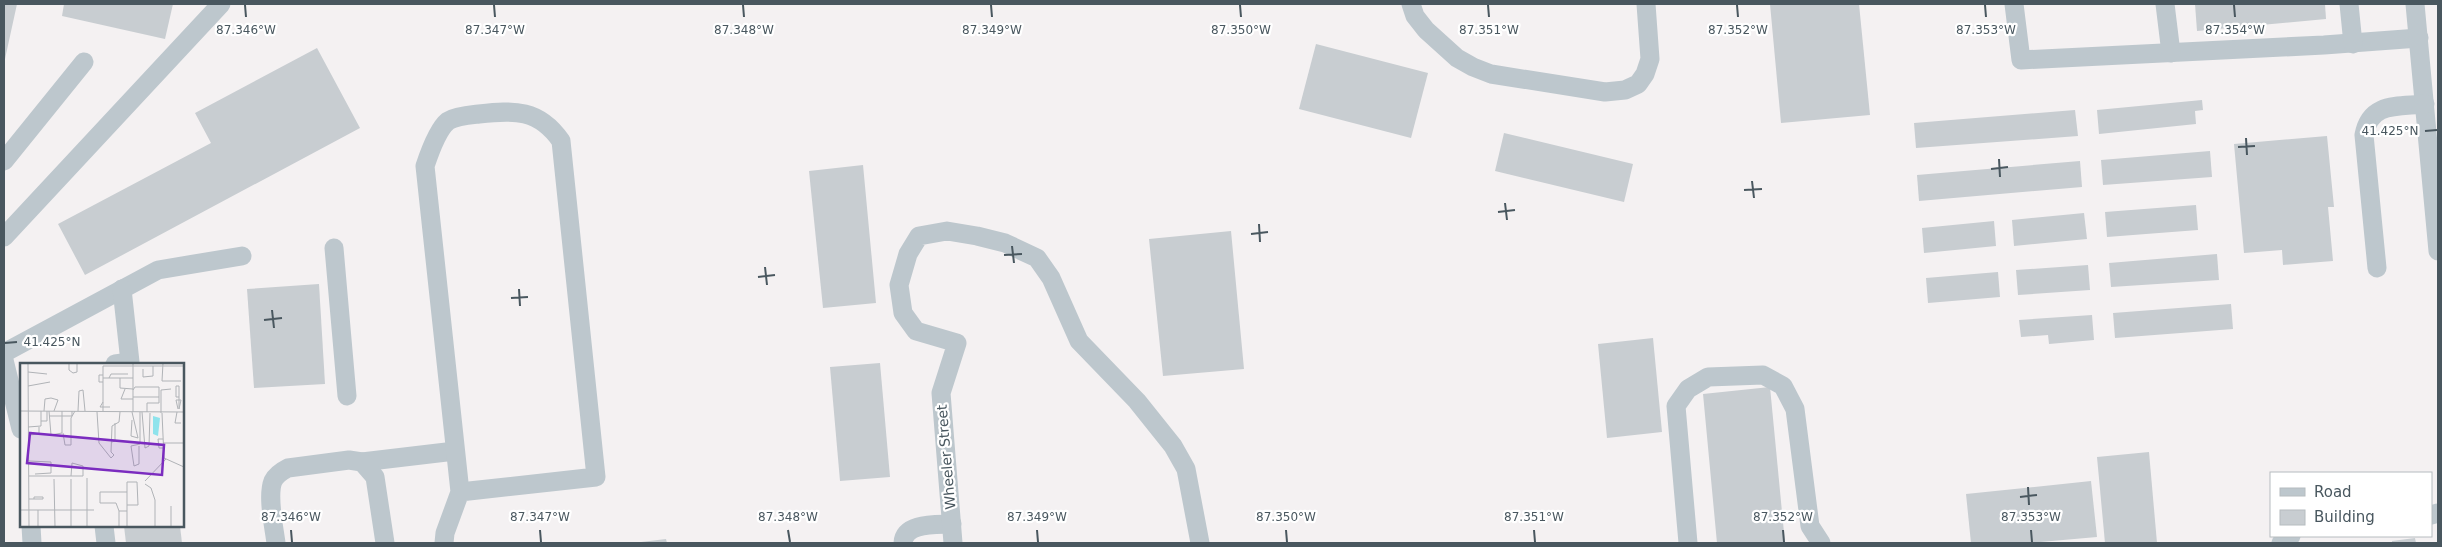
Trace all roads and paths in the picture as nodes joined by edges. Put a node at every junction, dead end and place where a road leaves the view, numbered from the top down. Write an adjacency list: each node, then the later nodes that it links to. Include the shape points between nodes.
1 (221, 4): 15 (street)
2 (1411, 4): 3 (street, via 1415,16 1426,30 1472,67 1491,74 1605,92 1625,90 1638,84 1645,74 1650,59)
3 (1646, 4)
4 (2014, 4): 10 (street, via 2021,60)
5 (2165, 4): 10 (street)
6 (2349, 4): 9 (street)
7 (2415, 4): 8 (street)
8 (2418, 38): 9 (street); 12 (street)
9 (2353, 44): 10 (street)
10 (2171, 53)
11 (84, 62): 13 (street)
12 (2424, 104): 14 (street); 19 (street, via 2381,110 2367,121 2364,134)
13 (4, 161)
14 (2435, 189): 17 (street)
15 (4, 237)
16 (334, 248): 24 (street)
17 (2438, 251)
18 (242, 256): 20 (street, via 158,270)
19 (2378, 268)
20 (122, 289): 21 (street); 23 (street, via 130,362)
21 (4, 353)
22 (4, 360): 25 (street)
23 (122, 363)
24 (348, 396)
25 (20, 418)
26 (455, 450): 27 (street); 28 (street); 28 (street, via 425,166 430,148 448,122 467,115 511,111 532,116 550,126 561,141 596,476)
27 (362, 462): 34 (street, via 349,460 288,468 280,472 273,481 272,496); 35 (street, via 376,477)
28 (460, 492): 36 (street)
29 (952, 524): 37 (street, via 910,530); 38 (street, Wheeler Street); 39 (street, Wheeler Street, via 941,393 956,343 916,331 903,313 899,285 908,254 918,236 947,231 1006,243 1037,258 1051,278 1079,341 1137,402 1173,446 1186,469)
30 (31, 527): 32 (street)
31 (104, 527): 33 (street)
32 (32, 543)
33 (106, 543)
34 (276, 543)
35 (385, 543)
36 (444, 543)
37 (903, 543)
38 (953, 543)
39 (1200, 543)
40 (1688, 543): 41 (street, via 1676,406 1688,389 1708,377 1763,375 1782,386 1795,409 1810,526)
41 (1821, 543)

